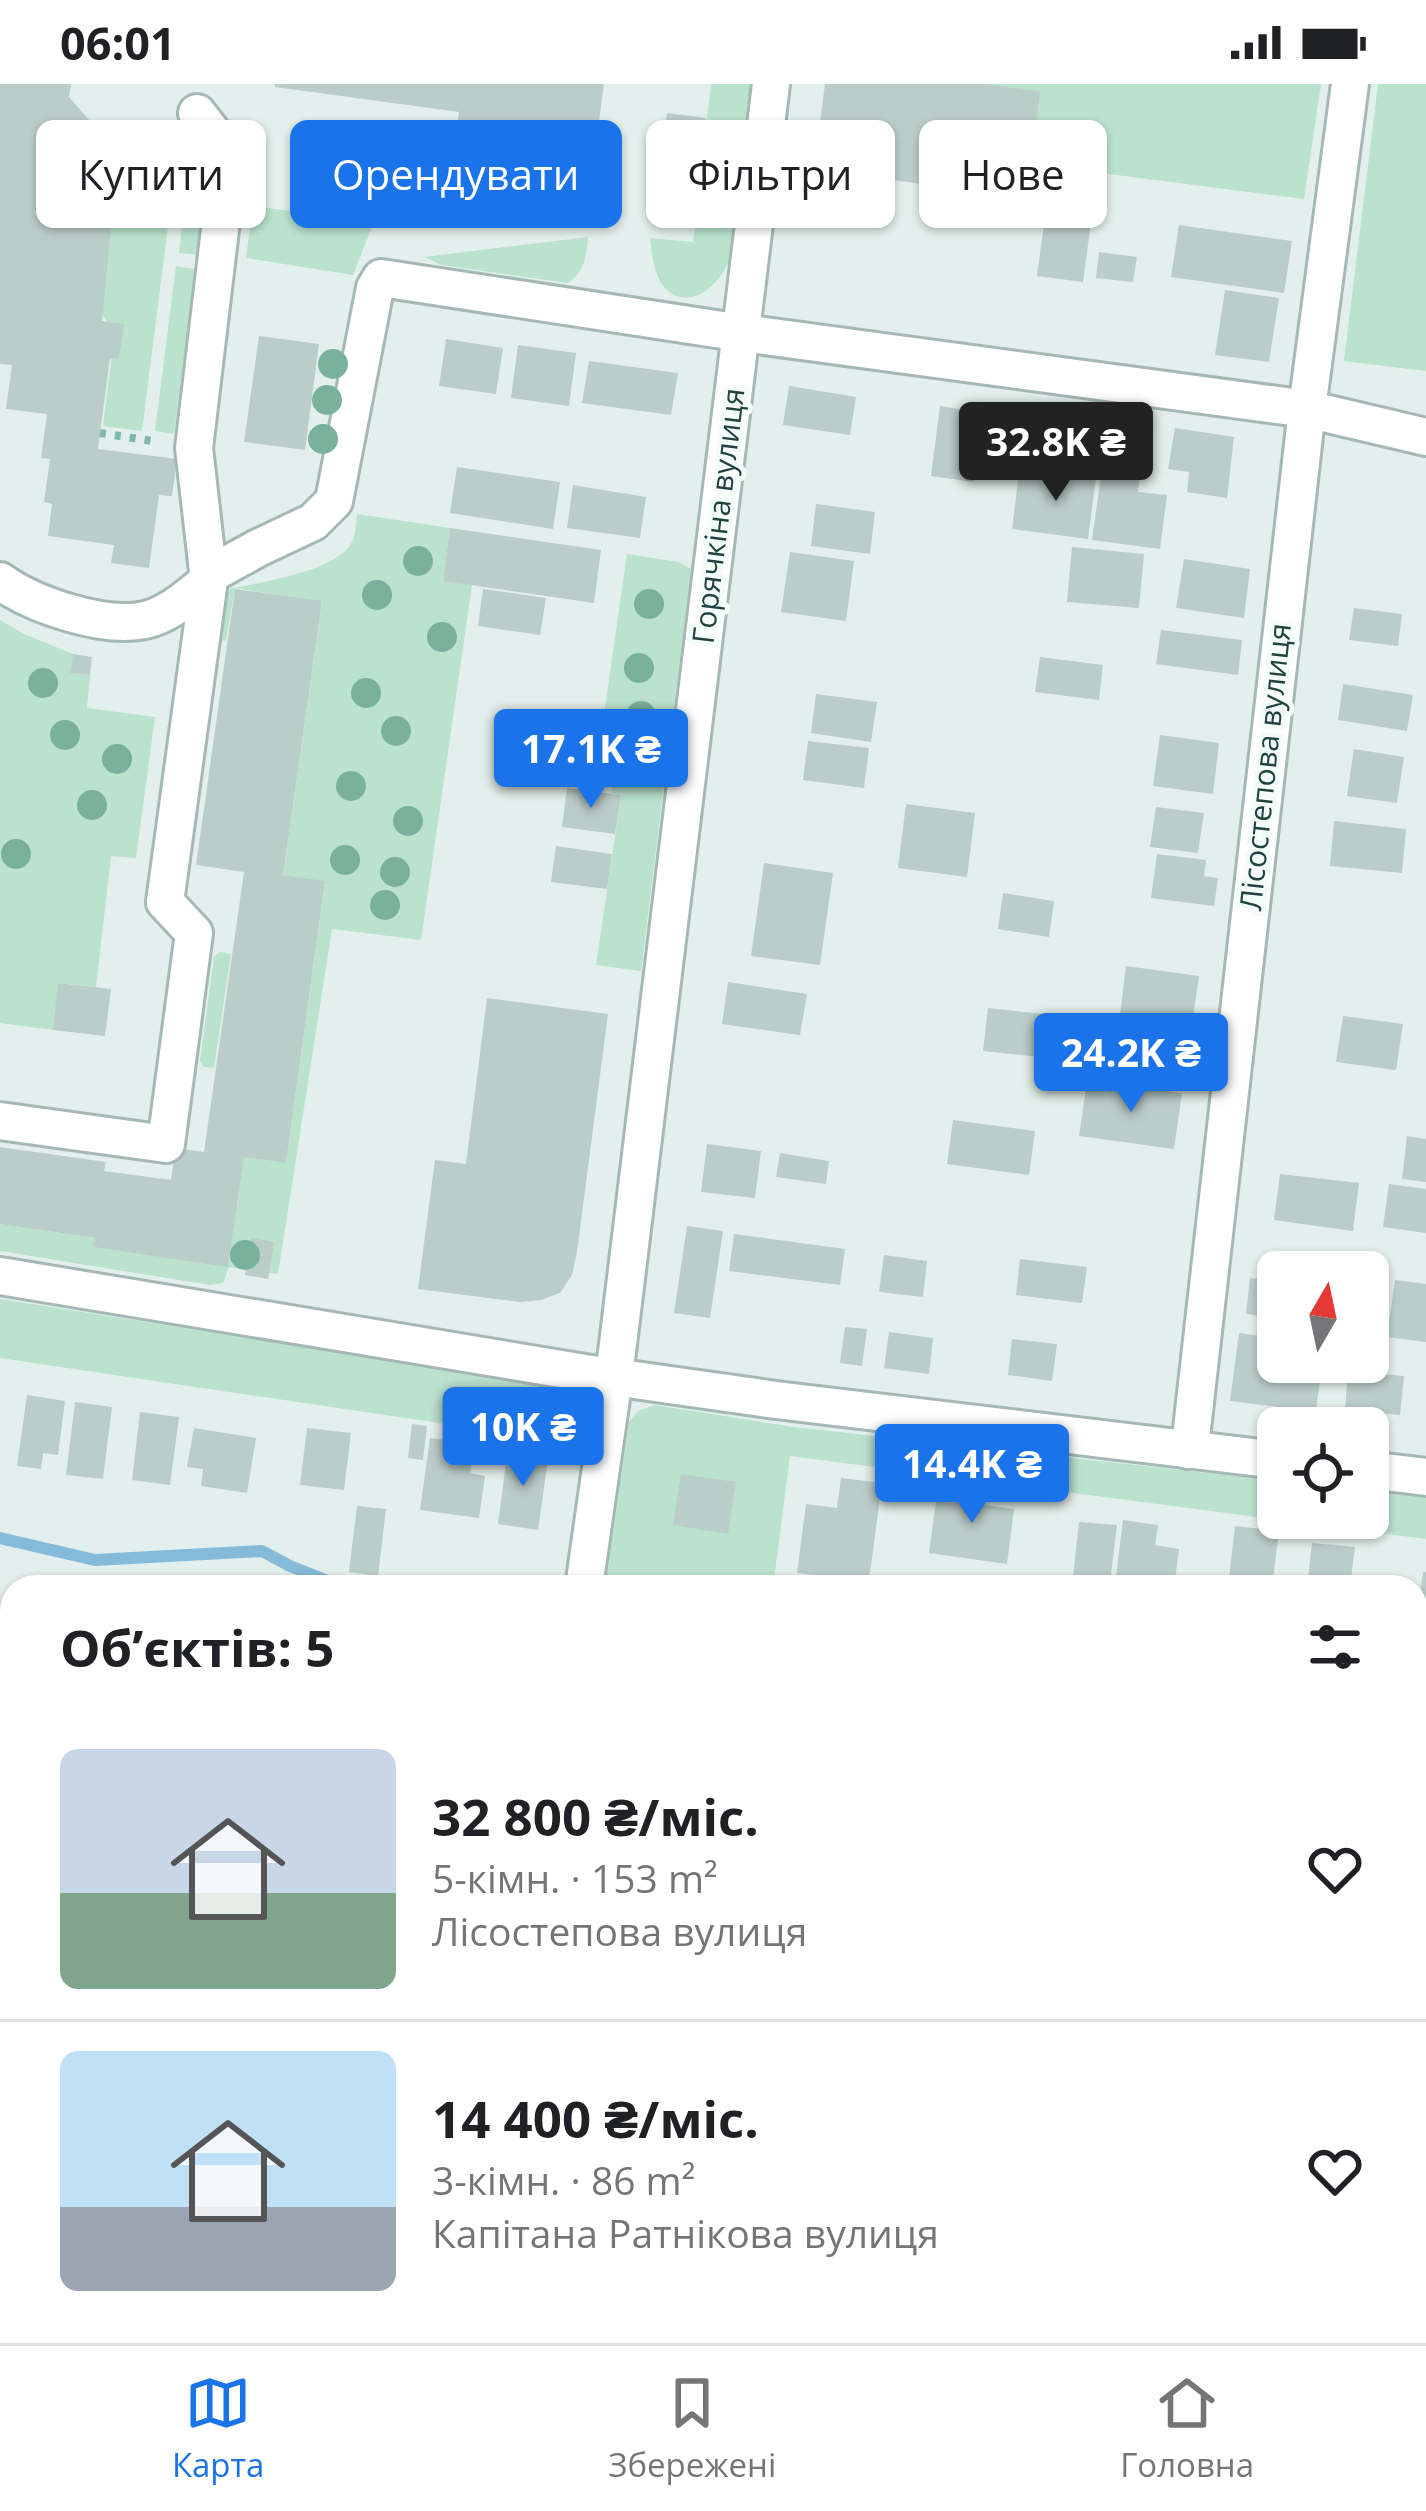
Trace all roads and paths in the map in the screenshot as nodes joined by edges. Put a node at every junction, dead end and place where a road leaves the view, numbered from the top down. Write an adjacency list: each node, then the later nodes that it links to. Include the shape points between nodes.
1 (771, 84): 4 (street, Горячкіна вулиця)
2 (1350, 84): 5 (street, Лісостепова вулиця)
3 (197, 113): 8 (street, via 229,154)
4 (742, 333): 5 (street); 9 (street, via 380,278 334,501 313,522); 13 (street, Горячкіна вулиця)
5 (1307, 409): 7 (street); 14 (street, Лісостепова вулиця)
6 (100, 433): 8 (path)
7 (1426, 437)
8 (194, 448): 9 (street)
9 (209, 578): 10 (street, via 179,605 118,622 47,606); 11 (street, via 165,902 194,934 166,1144)
10 (0, 581)
11 (0, 1120)
12 (0, 1276): 13 (street)
13 (614, 1377): 14 (street); 18 (street, Горячкіна вулиця)
14 (1187, 1450): 15 (street)
15 (1257, 1458)
16 (1389, 1473): 17 (street)
17 (1426, 1477)
18 (586, 1575)

